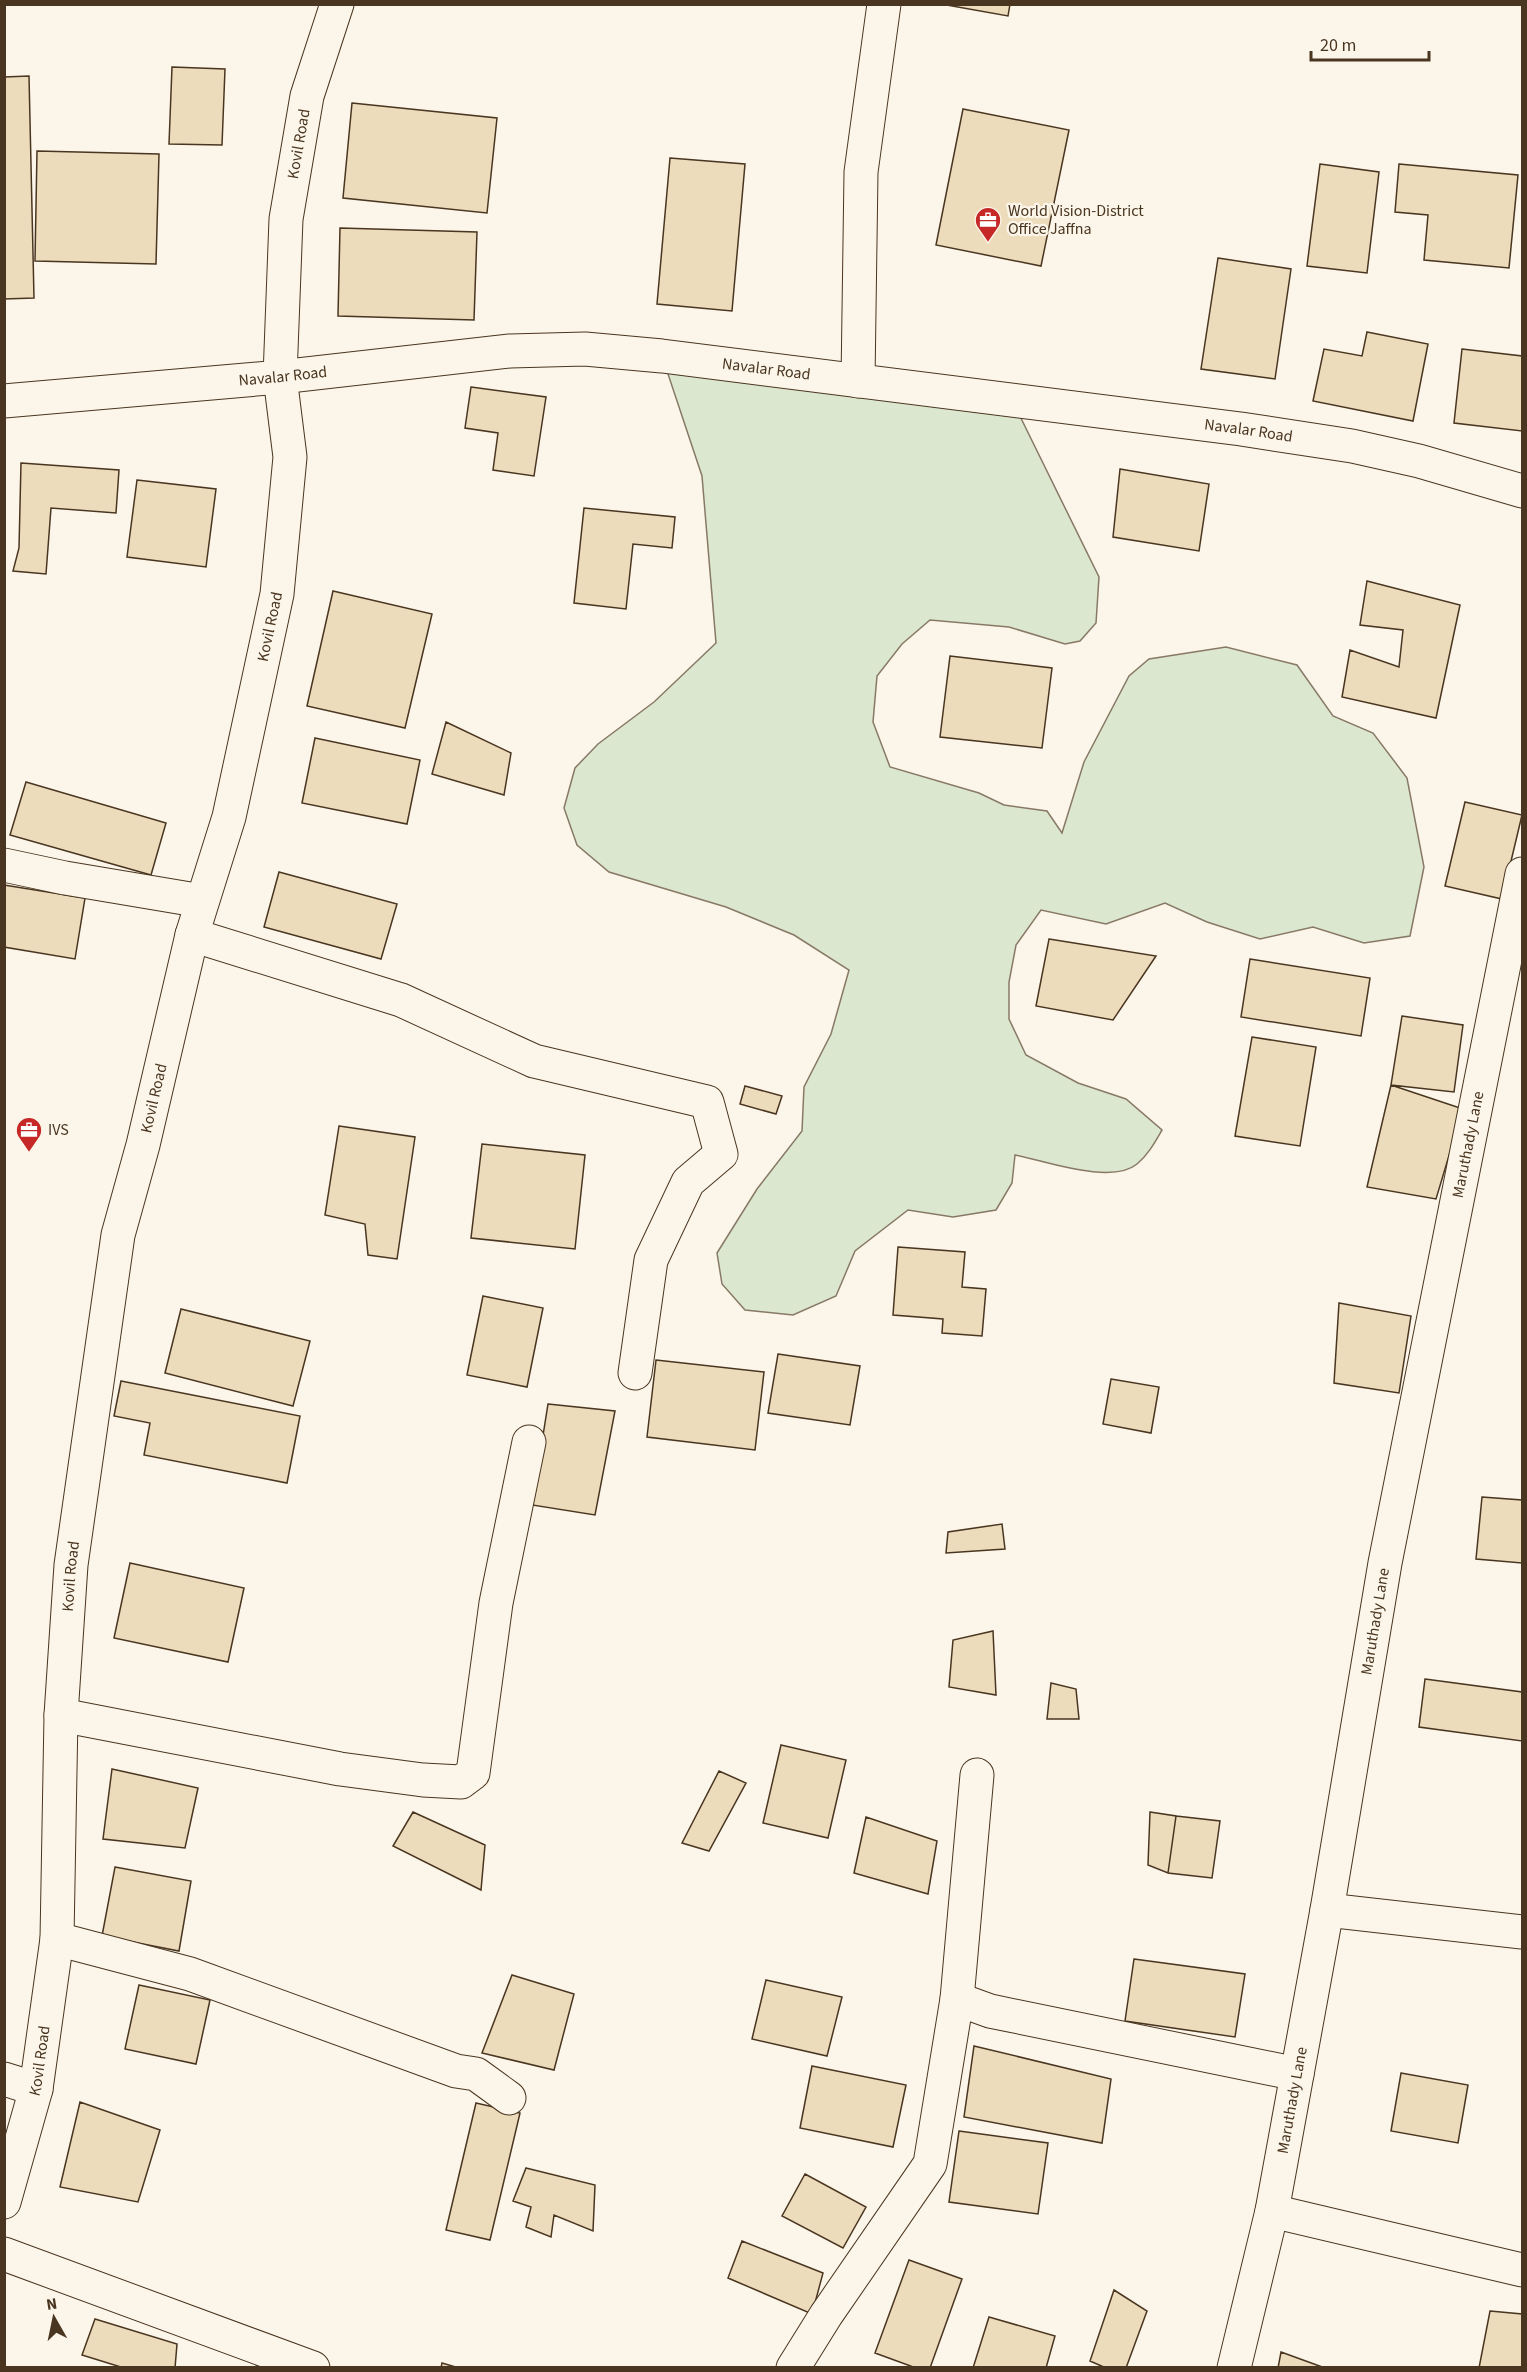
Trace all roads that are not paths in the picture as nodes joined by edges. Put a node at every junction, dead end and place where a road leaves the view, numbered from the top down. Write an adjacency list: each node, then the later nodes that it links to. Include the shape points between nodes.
1 (884, 4): 4 (street, via 861,172)
2 (333, 5): 3 (street, Kovil Road, via 307,96 286,219)
3 (280, 377): 4 (street, Navalar Road, via 510,351 585,349); 5 (street, Navalar Road); 9 (street, Kovil Road, via 290,457 277,594 229,817)
4 (858, 381): 6 (street, Navalar Road, via 1352,446)
5 (4, 400)
6 (1522, 491)
7 (4, 864): 9 (street)
8 (1522, 874): 15 (street, Maruthady Lane, via 1385,1563)
9 (202, 901): 10 (street, Kovil Road)
10 (192, 935): 11 (street, via 401,1000 534,1061 707,1102 721,1154 688,1182 651,1260); 13 (street, Kovil Road, via 118,1235 75,1533)
11 (635, 1373)
12 (530, 1442): 13 (street, via 496,1603 473,1773 461,1782 340,1768)
13 (61, 1715): 17 (street, Kovil Road)
14 (977, 1775): 18 (street)
15 (1327, 1910): 16 (street); 19 (street, Maruthady Lane)
16 (1522, 1932)
17 (57, 1939): 21 (street, Kovil Road); 22 (street, via 190,1974 456,2071 476,2074)
18 (957, 1999): 19 (street, via 990,2011); 28 (street, via 930,2164)
19 (1297, 2074): 24 (street, Maruthady Lane)
20 (4, 2079): 21 (street)
21 (36, 2089): 23 (street, Kovil Road)
22 (509, 2098)
23 (4, 2202)
24 (1272, 2211): 26 (street); 29 (street, Maruthady Lane)
25 (4, 2254): 27 (street)
26 (1522, 2270)
27 (313, 2367)
28 (793, 2367)
29 (1233, 2367)

